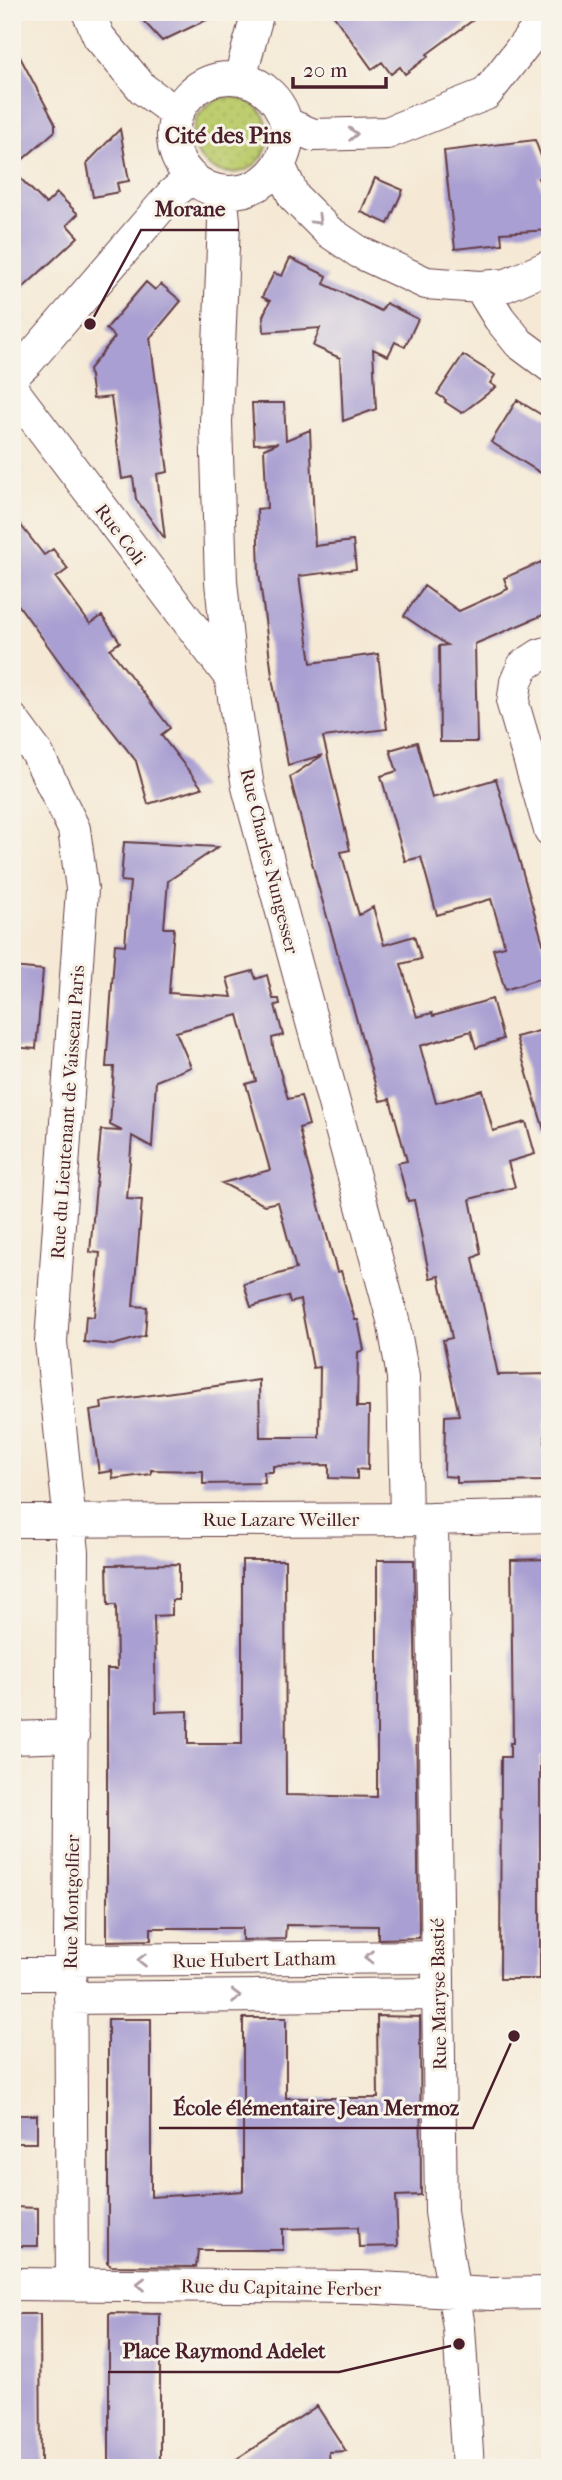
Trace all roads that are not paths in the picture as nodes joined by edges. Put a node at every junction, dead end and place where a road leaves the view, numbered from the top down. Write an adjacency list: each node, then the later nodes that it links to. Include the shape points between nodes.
1 (88, 12): 5 (street, via 99,37 144,89)
2 (258, 12): 4 (street)
3 (550, 12): 6 (street, one-way to 3, via 313,135 387,133 485,94)
4 (240, 78): 5 (street, via 209,80 192,91); 6 (street, via 270,93)
5 (176, 113): 8 (street, via 172,133 176,158)
6 (286, 124): 7 (street, via 286,146)
7 (279, 165): 9 (street, via 251,188); 11 (street, one-way to 11, via 294,197 328,231 359,252 426,283)
8 (191, 177): 9 (street); 13 (street)
9 (220, 192): 16 (street, Rue Charles Nungesser, via 224,221 216,422 221,582)
10 (550, 266): 11 (street, via 507,285)
11 (480, 287): 12 (street, via 519,343)
12 (550, 366)
13 (12, 376)
14 (12, 389): 16 (street, Rue Coli)
15 (537, 659): 18 (street, via 516,682 513,704)
16 (231, 678): 20 (street, Rue Charles Nungesser, via 248,787 393,1320)
17 (12, 719): 21 (street, Rue du Lieutenant de Vaisseau Paris, via 37,752 75,829 82,889 51,1342)
18 (550, 830)
19 (550, 1516): 20 (street, Rue Lazare Weiller)
20 (419, 1519): 21 (street, Rue Lazare Weiller); 25 (street, Rue Maryse Bastié)
21 (69, 1520): 22 (street, Rue Lazare Weiller); 23 (street, Rue Montgolfier)
22 (12, 1521)
23 (73, 1736): 24 (street); 27 (street, Rue Montgolfier)
24 (12, 1738)
25 (438, 1957): 27 (street, Rue Hubert Latham, one-way to 27); 28 (street, Rue Maryse Bastié)
26 (12, 1974): 27 (street, Rue Hubert Latham)
27 (70, 1977): 28 (street, Rue Hubert Latham, one-way to 28); 30 (street, Rue Montgolfier)
28 (437, 1994): 31 (street, Rue Maryse Bastié, via 441,2212)
29 (12, 2284): 30 (street, Rue du Capitaine Ferber)
30 (72, 2284): 31 (street, Rue du Capitaine Ferber, one-way to 30, via 361,2287)
31 (454, 2293): 32 (street, Rue du Capitaine Ferber); 33 (street, Rue Maryse Bastié)
32 (550, 2293)
33 (468, 2468)

